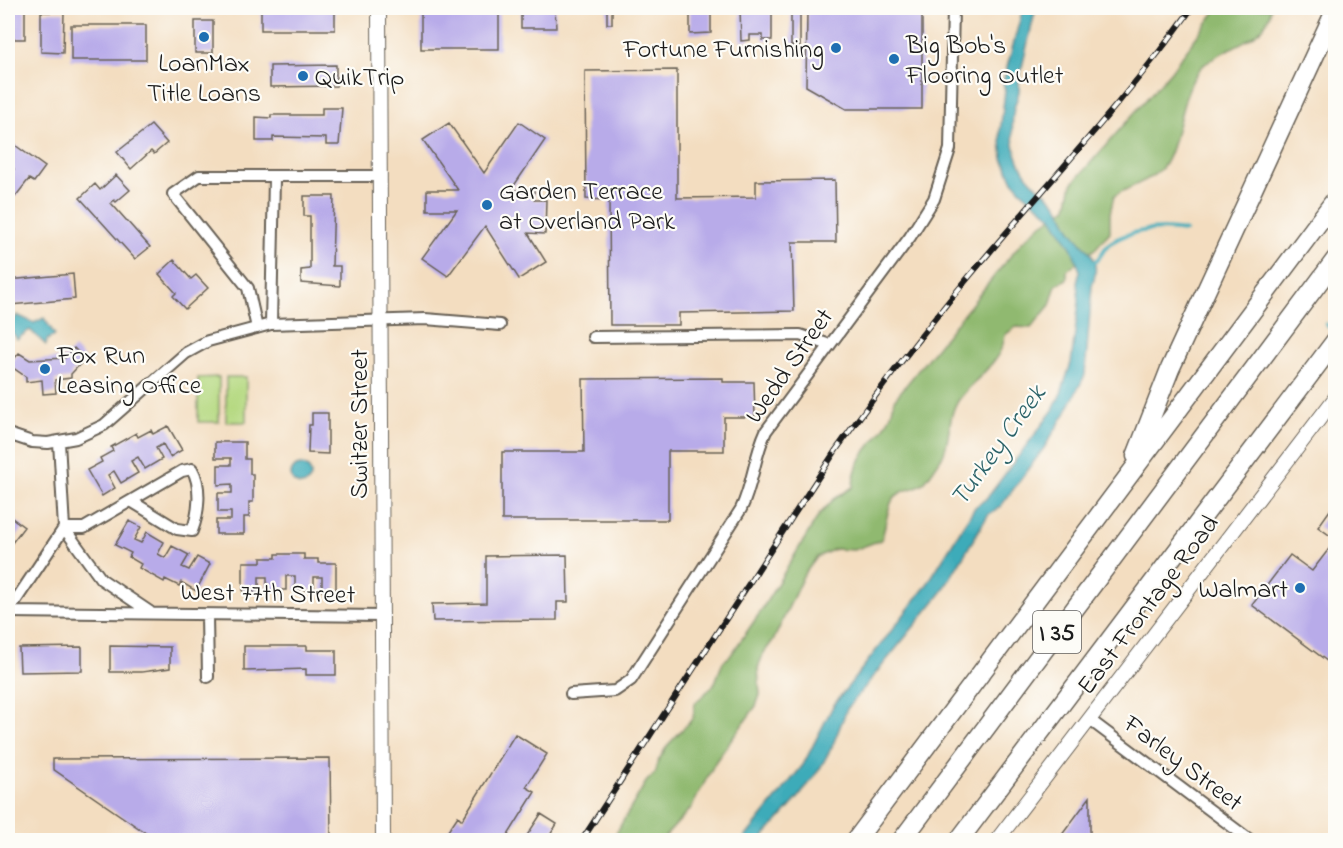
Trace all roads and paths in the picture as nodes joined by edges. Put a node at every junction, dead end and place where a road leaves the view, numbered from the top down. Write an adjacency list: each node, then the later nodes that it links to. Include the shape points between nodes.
1 (378, 8): 4 (street, Switzer Street)
2 (953, 8): 14 (street, Wedd Street, via 953,125 944,175 921,221)
3 (1331, 12): 18 (highway, via 1170,369)
4 (380, 176): 5 (street); 8 (street, Switzer Street)
5 (274, 178): 9 (street); 11 (street, via 199,176 173,194 248,288)
6 (1335, 199): 18 (highway, I 35)
7 (1335, 259): 30 (highway, I 35)
8 (381, 321): 9 (street); 10 (street, via 425,319); 24 (street, Switzer Street)
9 (271, 324): 11 (street)
10 (500, 325)
11 (256, 328): 17 (street, via 208,341 186,353 104,425)
12 (593, 337): 14 (street, via 801,335)
13 (1335, 340): 31 (highway)
14 (830, 345): 26 (street, Wedd Street, via 766,432 741,509 631,680 615,691)
15 (1335, 397): 27 (street, East Frontage Road)
16 (8, 434): 17 (street, via 33,442)
17 (59, 442): 20 (street)
18 (1127, 479): 29 (highway, I 35)
19 (131, 501): 19 (street, via 182,471 192,469 197,478 197,517 192,531 177,529); 20 (street, via 84,528)
20 (64, 528): 21 (street); 22 (street, West 77th Street, via 102,579)
21 (8, 612): 22 (street, West 77th Street)
22 (152, 613): 23 (street, West 77th Street)
23 (207, 615): 24 (street, West 77th Street); 25 (street)
24 (383, 616): 28 (street, Switzer Street)
25 (208, 677)
26 (572, 694)
27 (1090, 720): 32 (street, East Frontage Road); 33 (street, Farley Street)
28 (383, 840)
29 (856, 840)
30 (902, 840)
31 (959, 840)
32 (997, 840)
33 (1250, 840)

